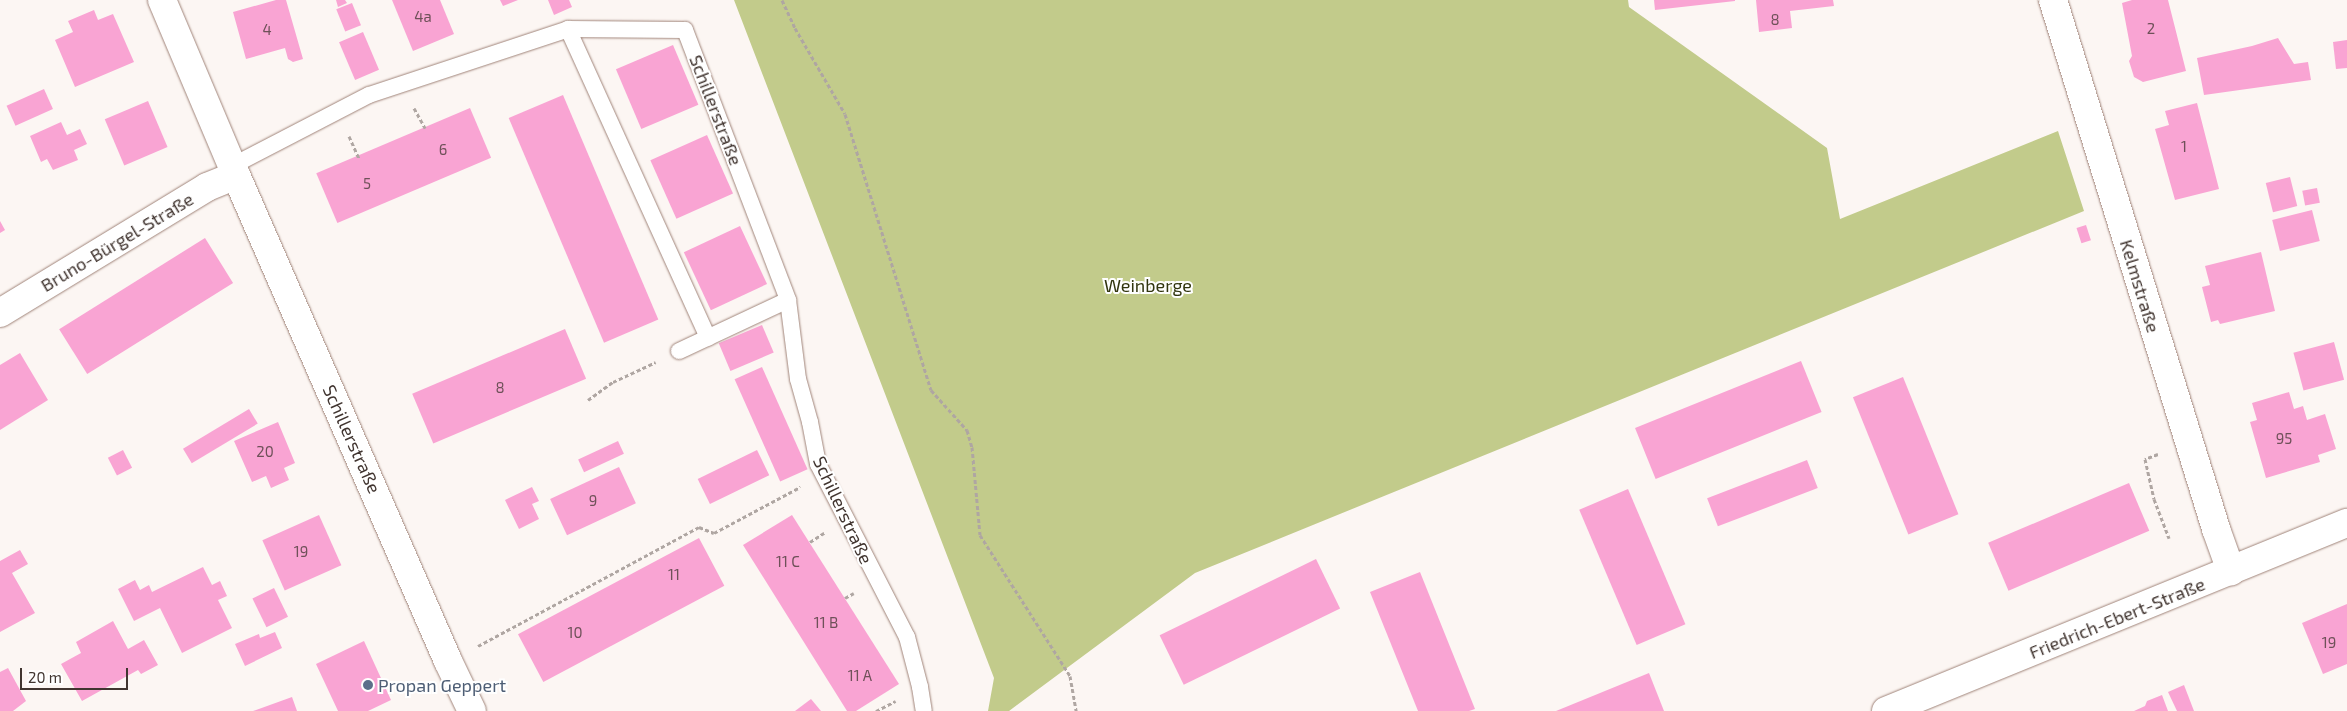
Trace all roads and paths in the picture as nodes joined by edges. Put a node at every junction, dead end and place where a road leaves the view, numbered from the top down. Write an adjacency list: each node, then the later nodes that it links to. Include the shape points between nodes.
1 (162, 0): 5 (street, Schillerstraße)
2 (782, 0): 22 (path, via 845,114 932,390 967,430 972,446 980,535 1070,676)
3 (2053, 0): 12 (street, Kelmstraße)
4 (568, 29): 5 (lane, Schillerstraße, via 369,94); 6 (lane, Schillerstraße, via 685,30); 8 (lane)
5 (234, 171): 7 (street, Bruno-Bürgel-Straße); 17 (street, Schillerstraße)
6 (788, 300): 8 (lane); 13 (lane, Schillerstraße, via 798,379)
7 (0, 313)
8 (708, 338): 9 (lane)
9 (679, 351)
10 (628, 375): 11 (path)
11 (588, 400)
12 (2189, 442): 15 (path, via 2145,459 2154,499); 16 (street, Kelmstraße)
13 (823, 475): 17 (path, via 714,533 699,527); 21 (lane, Schillerstraße, via 907,637)
14 (2347, 523): 16 (street, Friedrich-Ebert-Straße)
15 (2169, 538)
16 (2231, 571): 23 (street, Friedrich-Ebert-Straße)
17 (448, 661): 19 (street, Schillerstraße)
18 (894, 702): 20 (path)
19 (472, 711)
20 (876, 711)
21 (924, 711)
22 (1076, 711)
23 (1886, 711)

